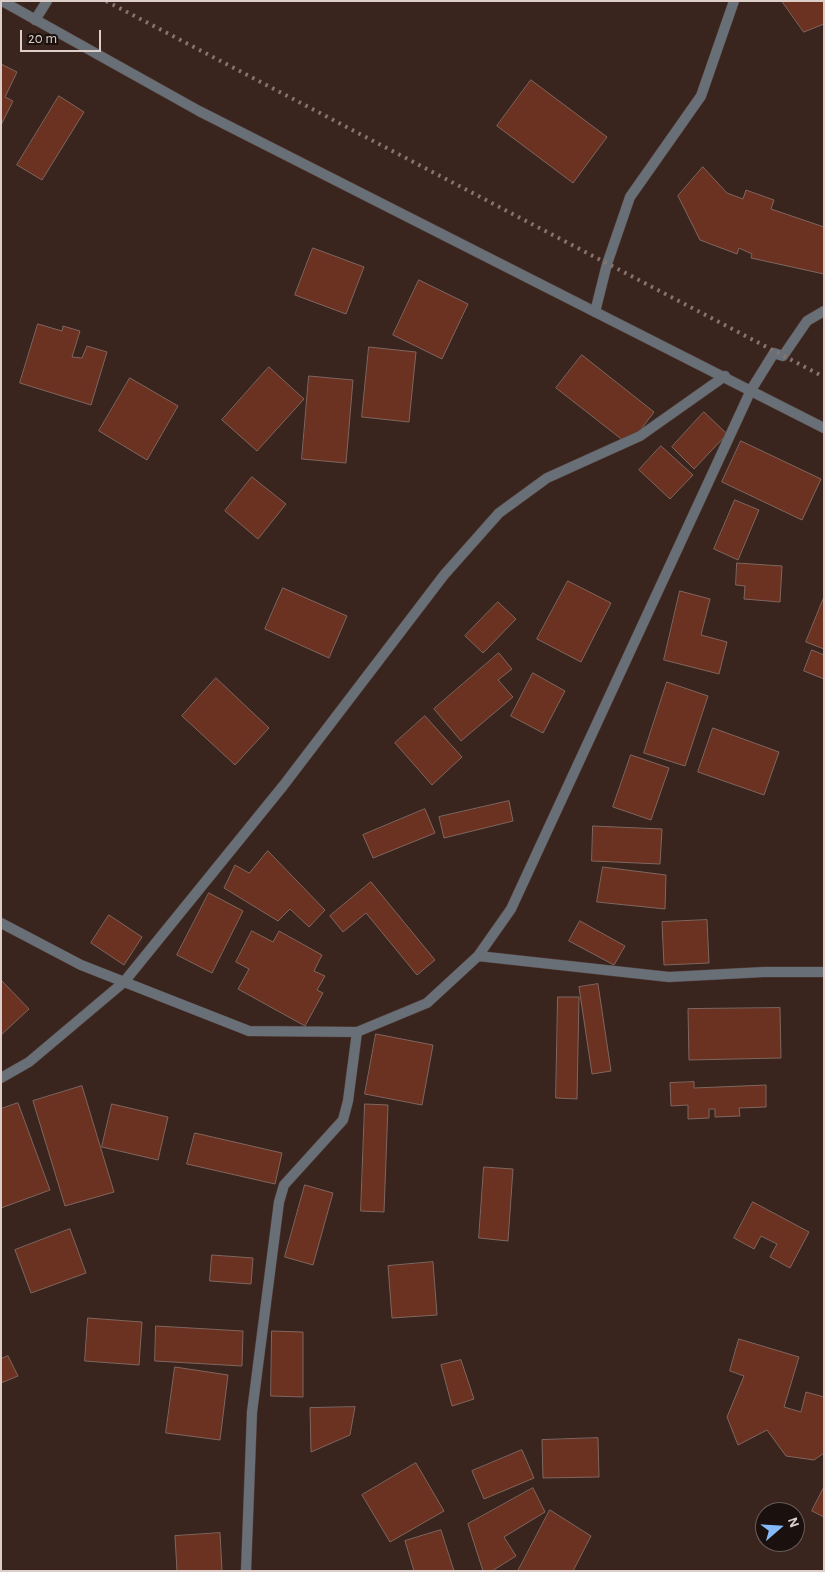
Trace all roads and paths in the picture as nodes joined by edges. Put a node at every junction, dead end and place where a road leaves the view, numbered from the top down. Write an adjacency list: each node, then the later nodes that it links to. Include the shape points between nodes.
1 (2, 1): 4 (street)
2 (47, 1): 4 (street)
3 (734, 1): 6 (street, via 701,96 630,197)
4 (35, 20): 6 (street, via 199,111)
5 (824, 311): 8 (street, via 807,321 783,356 774,353)
6 (595, 312): 7 (street)
7 (725, 376): 8 (street); 13 (street, via 640,436 547,478 499,513 444,574 277,793)
8 (751, 390): 9 (street); 11 (street, via 511,908)
9 (824, 428)
10 (1, 923): 13 (street)
11 (478, 956): 12 (street, via 669,977); 14 (street, via 427,1003)
12 (824, 972)
13 (124, 982): 14 (street, via 249,1031); 15 (street, via 29,1062)
14 (356, 1032): 16 (street, via 343,1120 284,1185 279,1202 252,1412)
15 (1, 1078)
16 (246, 1571)

